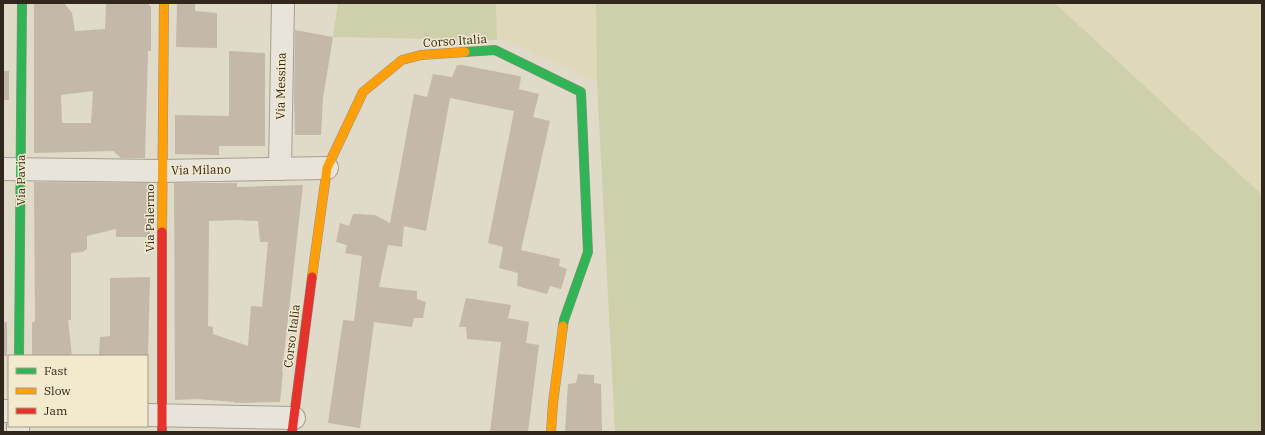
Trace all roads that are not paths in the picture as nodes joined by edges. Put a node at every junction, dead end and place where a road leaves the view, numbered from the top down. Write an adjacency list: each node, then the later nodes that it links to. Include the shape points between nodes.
1 (22, 3): 6 (street, Via Pavia)
2 (164, 3): 7 (street, Via Palermo)
3 (283, 3): 5 (street, Via Messina)
4 (327, 168): 5 (street, Via Milano); 10 (street, Corso Italia); 11 (street, Corso Italia, via 363,92 402,60 414,56 495,50 581,92 588,252 564,320)
5 (280, 169): 7 (street, Via Milano)
6 (12, 170): 7 (street, Via Milano); 8 (street, Via Pavia)
7 (162, 171): 9 (street, Via Palermo)
8 (19, 355)
9 (157, 421): 10 (street)
10 (293, 425)
11 (551, 432)

